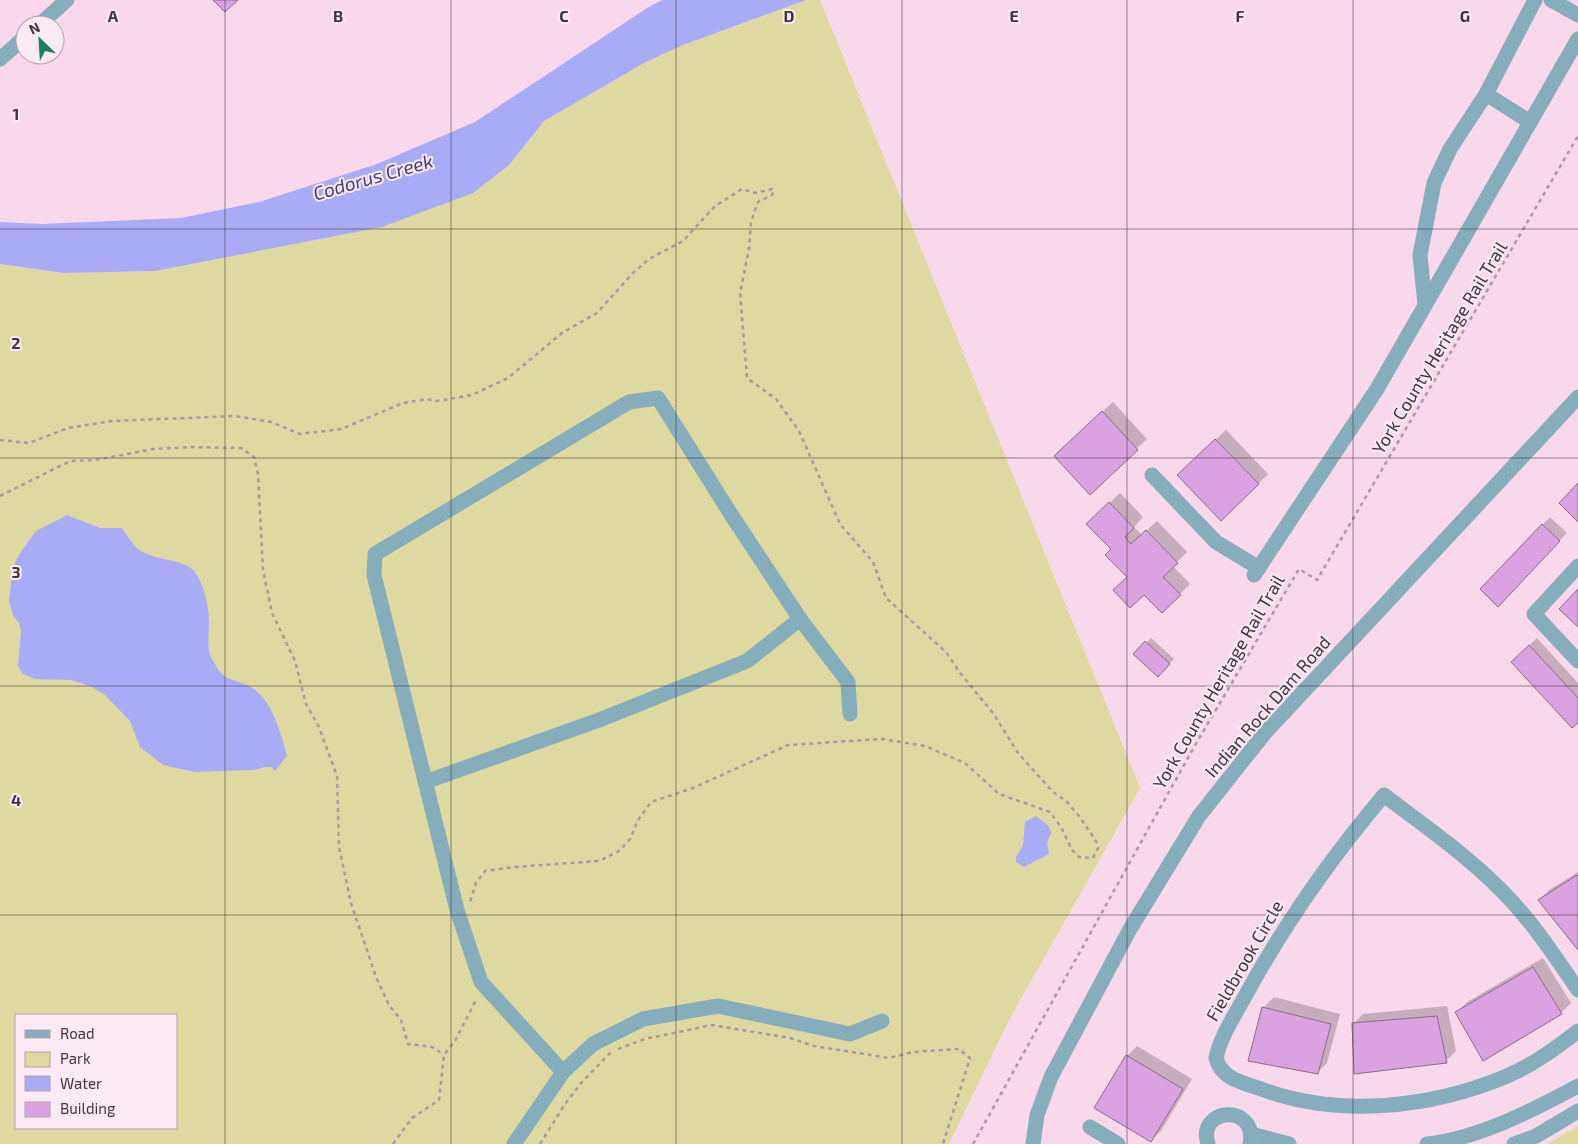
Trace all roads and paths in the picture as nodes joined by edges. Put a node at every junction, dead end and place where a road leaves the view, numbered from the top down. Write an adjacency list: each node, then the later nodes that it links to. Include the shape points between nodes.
1 (67, 0): 4 (street)
2 (1535, 0): 9 (street)
3 (1551, 0): 5 (street)
4 (50, 15)
5 (1578, 15)
6 (1578, 39): 10 (street)
7 (15, 46): 8 (street)
8 (0, 59)
9 (1486, 94): 10 (street); 12 (street, via 1450,149 1434,183 1420,255)
10 (1530, 122): 12 (street)
11 (1578, 136): 37 (path, York County Heritage Rail Trail, via 1317,580 1299,570 1190,755)
12 (1425, 305): 15 (street, via 1377,389 1256,572 1216,542)
13 (1578, 397): 38 (street, Indian Rock Dam Road, via 1264,734 1199,816 1130,929 1051,1077 1037,1115)
14 (0, 440): 22 (path, via 29,443 68,428 112,421 235,416 271,422 300,434 341,429 403,403 472,395 508,378 562,333 597,313 633,273 654,256 683,242 715,206 742,189 756,193 772,189 772,195 758,202 751,222 740,293 747,378 776,399 799,431 840,524 873,562 886,598 946,652 993,713 1018,753 1079,816 1098,848 1093,858 1079,858 1050,812 999,794 965,764 925,746 882,739 788,745 693,788 650,802 630,839 619,851 599,861 485,871 471,894)
15 (1152, 475)
16 (0, 496): 27 (path, via 70,461 192,447 241,448 254,457 258,474 263,570 272,613 295,661 306,704 319,726 337,776 339,847 351,903 376,977 389,1005 401,1020 408,1044 432,1047)
17 (1578, 566): 19 (street, via 1534,614)
18 (800, 619): 20 (street, via 848,682); 21 (street, via 747,661 599,720); 21 (street, via 658,398 629,402 375,554 374,575)
19 (1578, 661)
20 (850, 714)
21 (425, 782): 23 (street, via 457,910)
22 (470, 909)
23 (481, 982): 27 (path, via 477,999); 28 (street)
24 (1578, 990): 26 (street, Fieldbrook Circle, via 1532,925 1500,888 1384,795 1336,852 1291,917 1234,1016 1216,1058 1226,1075 1271,1093 1339,1105 1406,1104 1477,1087 1508,1075)
25 (882, 1021): 28 (street, via 850,1034 718,1006 643,1019 593,1044)
26 (1578, 1032)
27 (444, 1055): 33 (path, via 439,1100 412,1118)
28 (563, 1072): 34 (street)
29 (1578, 1086): 42 (street, via 1527,1113 1484,1130)
30 (1578, 1111): 43 (street, via 1536,1136)
31 (1090, 1127): 39 (street)
32 (1250, 1139): 40 (street, via 1243,1119 1226,1114 1211,1122 1207,1130); 41 (street)
33 (393, 1144)
34 (514, 1144)
35 (540, 1144): 36 (path, via 582,1082 612,1051 645,1039 712,1025 889,1058 913,1052 959,1049 970,1058)
36 (944, 1144)
37 (973, 1144)
38 (1033, 1144)
39 (1118, 1144)
40 (1208, 1144)
41 (1289, 1144)
42 (1427, 1144)
43 (1514, 1144)

